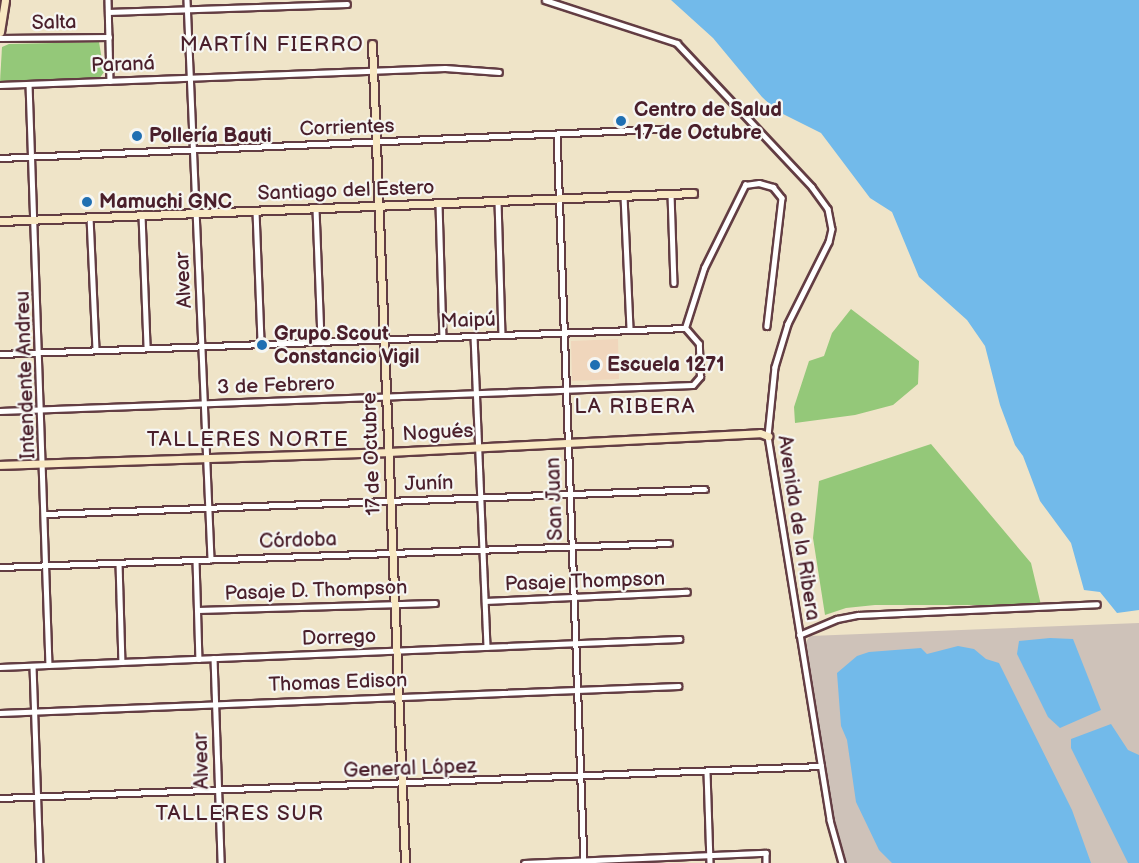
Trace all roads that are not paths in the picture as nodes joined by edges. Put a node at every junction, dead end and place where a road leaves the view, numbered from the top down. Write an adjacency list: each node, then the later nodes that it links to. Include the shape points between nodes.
1 (5, 0): 8 (street)
2 (108, 0): 7 (street)
3 (187, 0): 6 (street, Alvear)
4 (545, 0): 60 (street, Avenida de la Ribera, via 677,43 828,209 832,229 829,242 788,324 776,367)
5 (347, 4): 6 (street)
6 (187, 10): 7 (street); 14 (street, Alvear)
7 (108, 12): 9 (street)
8 (0, 32)
9 (109, 37): 10 (street, Salta); 15 (street)
10 (0, 38)
11 (372, 44): 12 (street, 17 de Octubre)
12 (374, 71): 13 (street, Paraná, via 445,68); 14 (street, Paraná); 20 (street, 17 de Octubre)
13 (499, 72)
14 (190, 78): 15 (street, Paraná); 21 (street, Alvear)
15 (110, 81): 16 (street, Paraná)
16 (29, 84): 17 (street, Paraná); 22 (street, Intendente Andreu)
17 (0, 85)
18 (660, 129): 19 (street, Corrientes)
19 (557, 134): 20 (street, Corrientes); 27 (street, San Juan)
20 (376, 141): 21 (street, Corrientes); 30 (street, 17 de Octubre)
21 (193, 150): 22 (street, Corrientes); 33 (street, Alvear)
22 (30, 157): 23 (street, Corrientes); 36 (street, Intendente Andreu)
23 (0, 158)
24 (693, 193): 25 (street, Santiago del Estero)
25 (671, 194): 26 (street, Santiago del Estero); 38 (street)
26 (624, 196): 27 (street, Santiago del Estero); 41 (street)
27 (559, 199): 28 (street, Santiago del Estero); 42 (street, San Juan)
28 (498, 201): 29 (street, Santiago del Estero); 43 (street)
29 (439, 204): 30 (street, Santiago del Estero); 45 (street)
30 (377, 206): 31 (street, Santiago del Estero); 46 (street, 17 de Octubre)
31 (316, 209): 32 (street, Santiago del Estero); 47 (street)
32 (256, 211): 33 (street, Santiago del Estero); 48 (street)
33 (196, 213): 34 (street, Santiago del Estero); 49 (street, Alvear)
34 (142, 215): 35 (street, Santiago del Estero); 50 (street)
35 (90, 217): 36 (street, Santiago del Estero); 51 (street)
36 (34, 220): 37 (street, Santiago del Estero); 52 (street, Intendente Andreu)
37 (0, 221)
38 (674, 283)
39 (767, 326): 40 (street, via 779,250 777,225 782,198 773,187 759,183 745,185 704,268)
40 (685, 327): 41 (street, Maipú); 54 (street, 3 de Febrero, via 699,344 698,384)
41 (630, 330): 42 (street, Maipú)
42 (564, 332): 43 (street, Maipú); 54 (street, San Juan)
43 (502, 334): 44 (street, Maipú)
44 (474, 336): 45 (street, Maipú); 55 (street)
45 (443, 337): 46 (street, Maipú)
46 (384, 339): 47 (street, Maipú); 56 (street, 17 de Octubre)
47 (321, 341): 48 (street, Maipú)
48 (261, 344): 49 (street, Maipú)
49 (202, 346): 50 (street, Maipú); 57 (street, Alvear)
50 (147, 348): 51 (street, Maipú)
51 (96, 350): 52 (street, Maipú)
52 (40, 352): 53 (street, Maipú); 58 (street, Intendente Andreu)
53 (0, 354)
54 (566, 390): 55 (street, 3 de Febrero); 61 (street, San Juan)
55 (476, 393): 56 (street, 3 de Febrero); 62 (street)
56 (386, 397): 57 (street, 3 de Febrero); 63 (street, 17 de Octubre)
57 (204, 403): 58 (street, 3 de Febrero); 64 (street, Alvear)
58 (43, 409): 59 (street, 3 de Febrero); 65 (street, Intendente Andreu)
59 (0, 411)
60 (768, 436): 61 (street, Nogués, via 760,433); 89 (street, Avenida de la Ribera)
61 (568, 442): 62 (street, Nogués); 68 (street, San Juan)
62 (478, 447): 63 (street, Nogués); 69 (street)
63 (388, 452): 64 (street, Nogués); 70 (street, 17 de Octubre)
64 (207, 458): 65 (street, Nogués); 71 (street, Alvear)
65 (44, 464): 66 (street, Nogués); 72 (street, Intendente Andreu)
66 (0, 465)
67 (705, 489): 68 (street, Junín)
68 (570, 493): 69 (street, Junín); 74 (street, San Juan)
69 (480, 497): 70 (street, Junín); 75 (street)
70 (390, 501): 71 (street, Junín); 76 (street, 17 de Octubre)
71 (209, 508): 72 (street, Junín); 77 (street, Alvear)
72 (45, 514): 80 (street, Intendente Andreu)
73 (669, 543): 74 (street, Córdoba)
74 (572, 546): 75 (street, Córdoba); 83 (street, San Juan)
75 (483, 549): 76 (street, Córdoba); 84 (street)
76 (393, 553): 77 (street, Córdoba); 87 (street, 17 de Octubre)
77 (211, 559): 78 (street, Córdoba)
78 (196, 560): 79 (street, Córdoba); 88 (street)
79 (119, 563): 80 (street, Córdoba); 96 (street)
80 (46, 565): 81 (street, Córdoba); 97 (street, Intendente Andreu)
81 (0, 567)
82 (687, 592): 83 (street, Pasaje Thompson)
83 (574, 598): 84 (street, Pasaje Thompson); 91 (street, San Juan)
84 (485, 601): 92 (street)
85 (435, 603): 87 (street, Pasaje D. Thompson)
86 (1097, 603): 89 (street, via 858,615)
87 (395, 604): 88 (street, Pasaje D. Thompson); 93 (street, 17 de Octubre)
88 (198, 610): 94 (street)
89 (799, 635): 106 (street, Avenida de la Ribera)
90 (679, 639): 91 (street, Dorrego)
91 (576, 643): 92 (street, Dorrego); 101 (street, San Juan)
92 (487, 647): 93 (street, Dorrego)
93 (397, 650): 95 (street, Dorrego); 102 (street, 17 de Octubre)
94 (199, 658): 95 (street, Dorrego); 96 (street, Dorrego)
95 (214, 658): 103 (street, Alvear)
96 (122, 662): 97 (street, Dorrego)
97 (49, 665): 98 (street, Dorrego)
98 (33, 666): 99 (street, Dorrego); 104 (street)
99 (0, 667)
100 (678, 686): 101 (street, Thomas Edison)
101 (579, 688): 102 (street, Thomas Edison); 108 (street, San Juan)
102 (398, 696): 103 (street, Thomas Edison); 109 (street, 17 de Octubre)
103 (215, 704): 104 (street, Thomas Edison); 110 (street, Alvear)
104 (35, 712): 105 (street, Thomas Edison); 111 (street)
105 (0, 713)
106 (821, 766): 107 (street, General López); 122 (street, Avenida de la Ribera)
107 (707, 772): 108 (street, General López); 113 (street)
108 (582, 777): 109 (street, General López); 115 (street, San Juan)
109 (402, 784): 110 (street, General López); 118 (street, 17 de Octubre)
110 (218, 790): 111 (street, General López); 117 (street, Alvear)
111 (38, 797): 112 (street, General López); 116 (street)
112 (0, 798)
113 (710, 855): 114 (street); 120 (street); 121 (street, via 766,853)
114 (649, 860): 115 (street)
115 (584, 862): 119 (street)
116 (40, 863)
117 (221, 863)
118 (405, 863)
119 (524, 863)
120 (710, 863)
121 (766, 863)
122 (842, 863)

